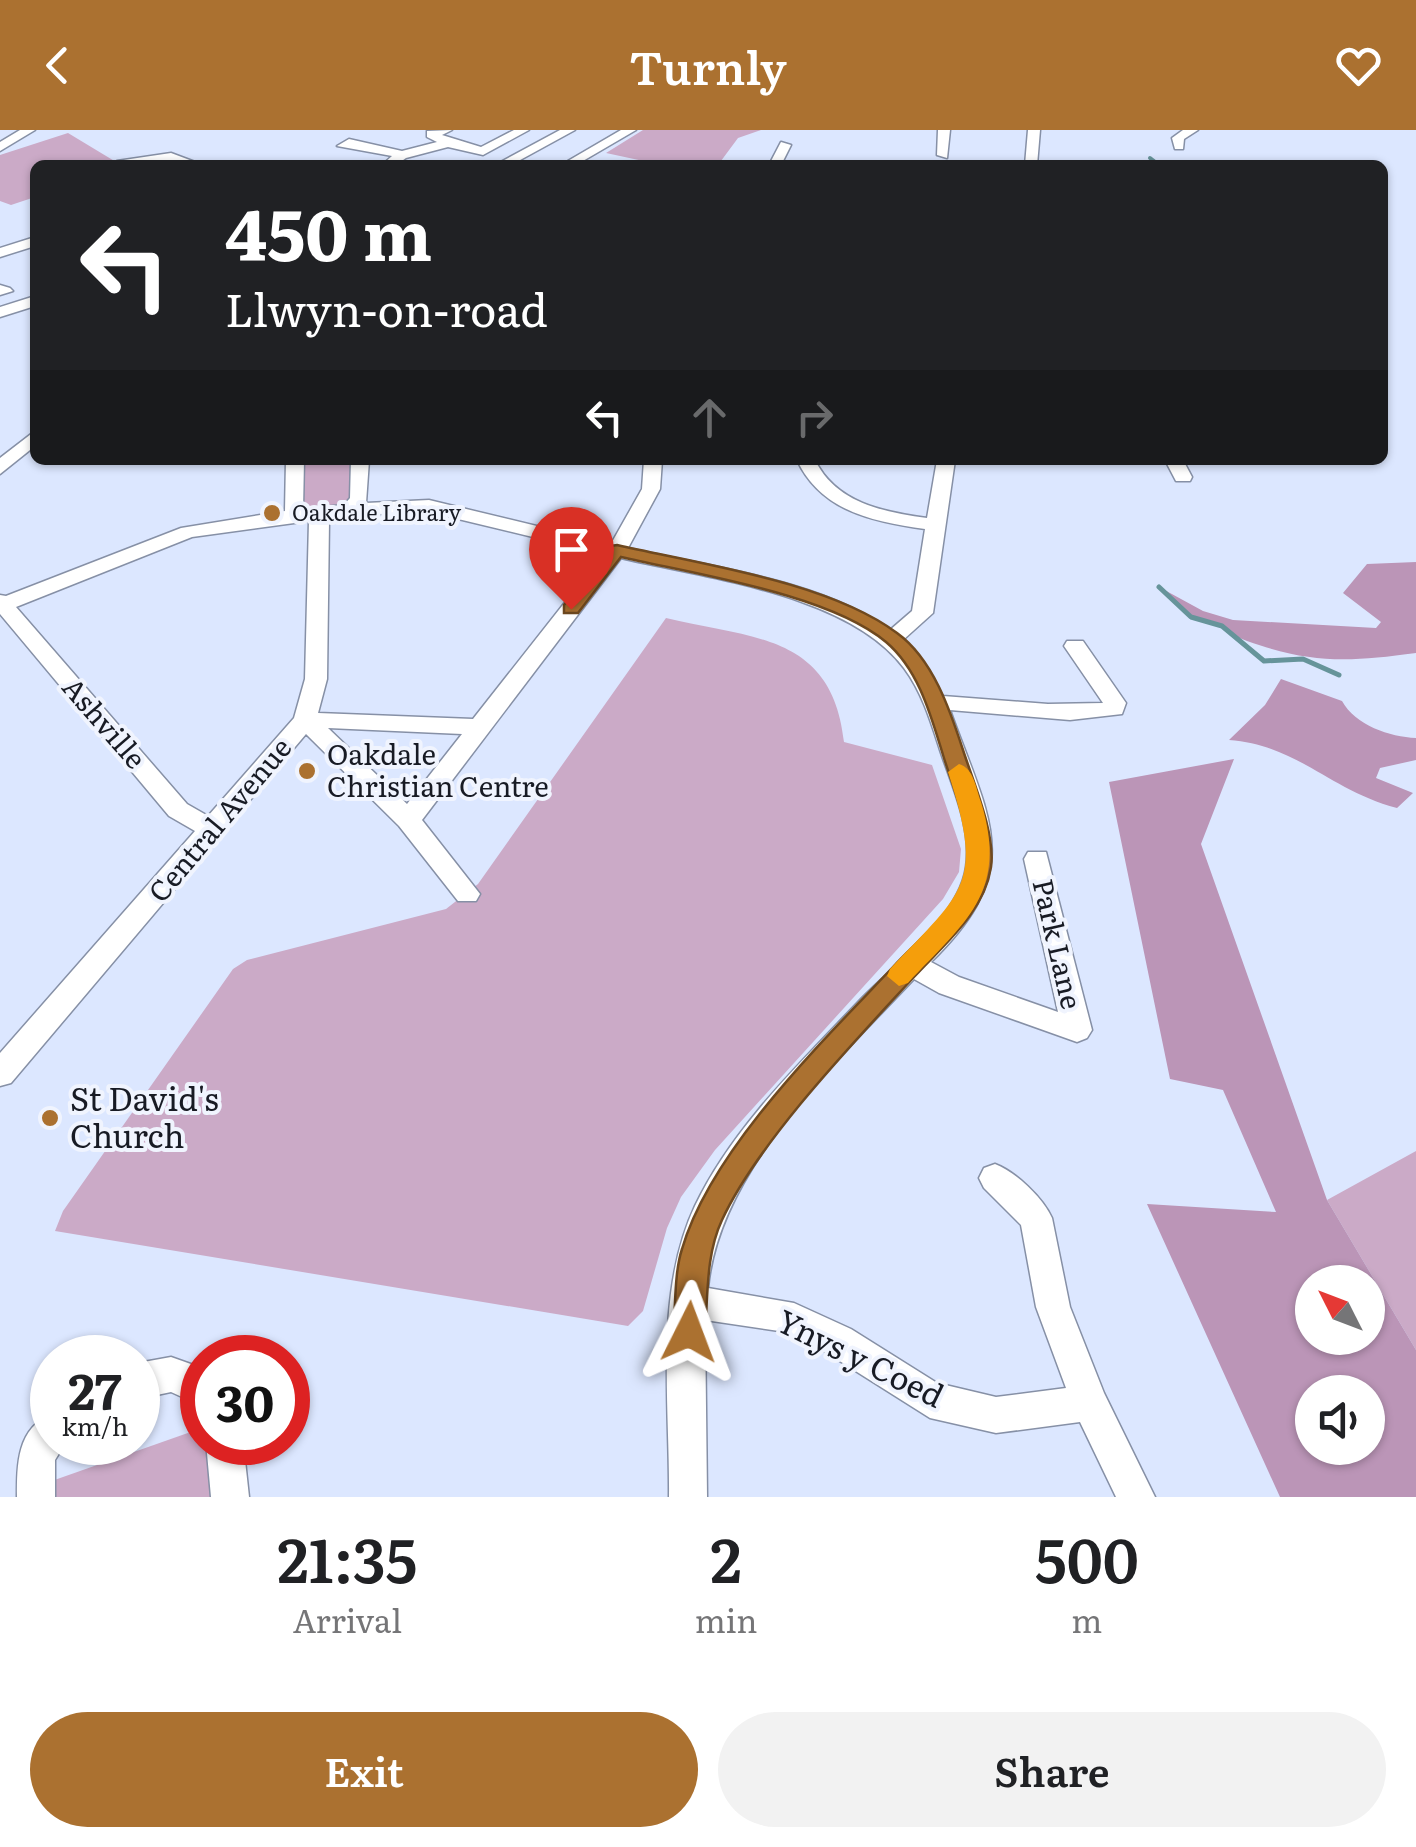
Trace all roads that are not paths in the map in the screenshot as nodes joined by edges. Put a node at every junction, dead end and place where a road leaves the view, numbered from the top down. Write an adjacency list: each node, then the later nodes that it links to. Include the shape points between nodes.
1 (29, 130): 12 (street)
2 (379, 130): 14 (street, via 352,142)
3 (523, 130): 13 (street)
4 (570, 130): 20 (street)
5 (630, 130): 21 (street)
6 (944, 130): 15 (street)
7 (1034, 130): 23 (street)
8 (1192, 130): 11 (street, via 1178,138)
9 (447, 137): 13 (street); 14 (street)
10 (785, 145): 22 (street)
11 (1179, 146)
12 (0, 147)
13 (483, 151): 16 (street)
14 (402, 155): 19 (street)
15 (943, 155)
16 (469, 158)
17 (135, 160): 18 (street)
18 (181, 160)
19 (395, 160)
20 (511, 160)
21 (576, 160)
22 (777, 160)
23 (1031, 160)
24 (0, 232): 25 (street)
25 (30, 241)
26 (30, 243): 27 (street)
27 (0, 254)
28 (30, 303): 29 (street)
29 (0, 312)
30 (0, 440): 31 (street)
31 (30, 441)
32 (30, 443): 38 (street)
33 (296, 465): 40 (street, Central Avenue, via 292,507)
34 (360, 465): 39 (street)
35 (653, 465): 42 (street, via 643,510)
36 (808, 465): 41 (street, via 844,502)
37 (945, 465): 41 (street)
38 (0, 468)
39 (351, 509): 40 (street); 42 (street, via 444,508)
40 (309, 516): 43 (street, via 171,537); 47 (street, Central Avenue, via 316,679)
41 (936, 525): 44 (street, via 922,613)
42 (617, 550): 44 (street, via 821,602); 48 (street)
43 (1, 604): 50 (street, Ashville, via 178,810)
44 (893, 638): 46 (street)
45 (1075, 646): 46 (street, via 1114,709 1068,713)
46 (938, 703): 53 (street, via 971,808 980,865 966,904)
47 (305, 720): 48 (street); 49 (street); 50 (street, Central Avenue)
48 (478, 727): 49 (street)
49 (408, 820): 52 (street)
50 (214, 827): 54 (street, Central Avenue)
51 (1038, 859): 53 (street, Park Lane, via 1076,1030 949,985)
52 (467, 894)
53 (911, 964): 56 (street, via 753,1147 720,1196 695,1254)
54 (0, 1074)
55 (995, 1178): 57 (street, via 1036,1218 1054,1308)
56 (689, 1302): 57 (street, Ynys y Coed, via 782,1316 840,1341 930,1400 996,1415); 60 (street)
57 (1090, 1403): 63 (street)
58 (36, 1465): 61 (street)
59 (227, 1465): 62 (street)
60 (680, 1496)
61 (36, 1497)
62 (230, 1497)
63 (1136, 1497)

